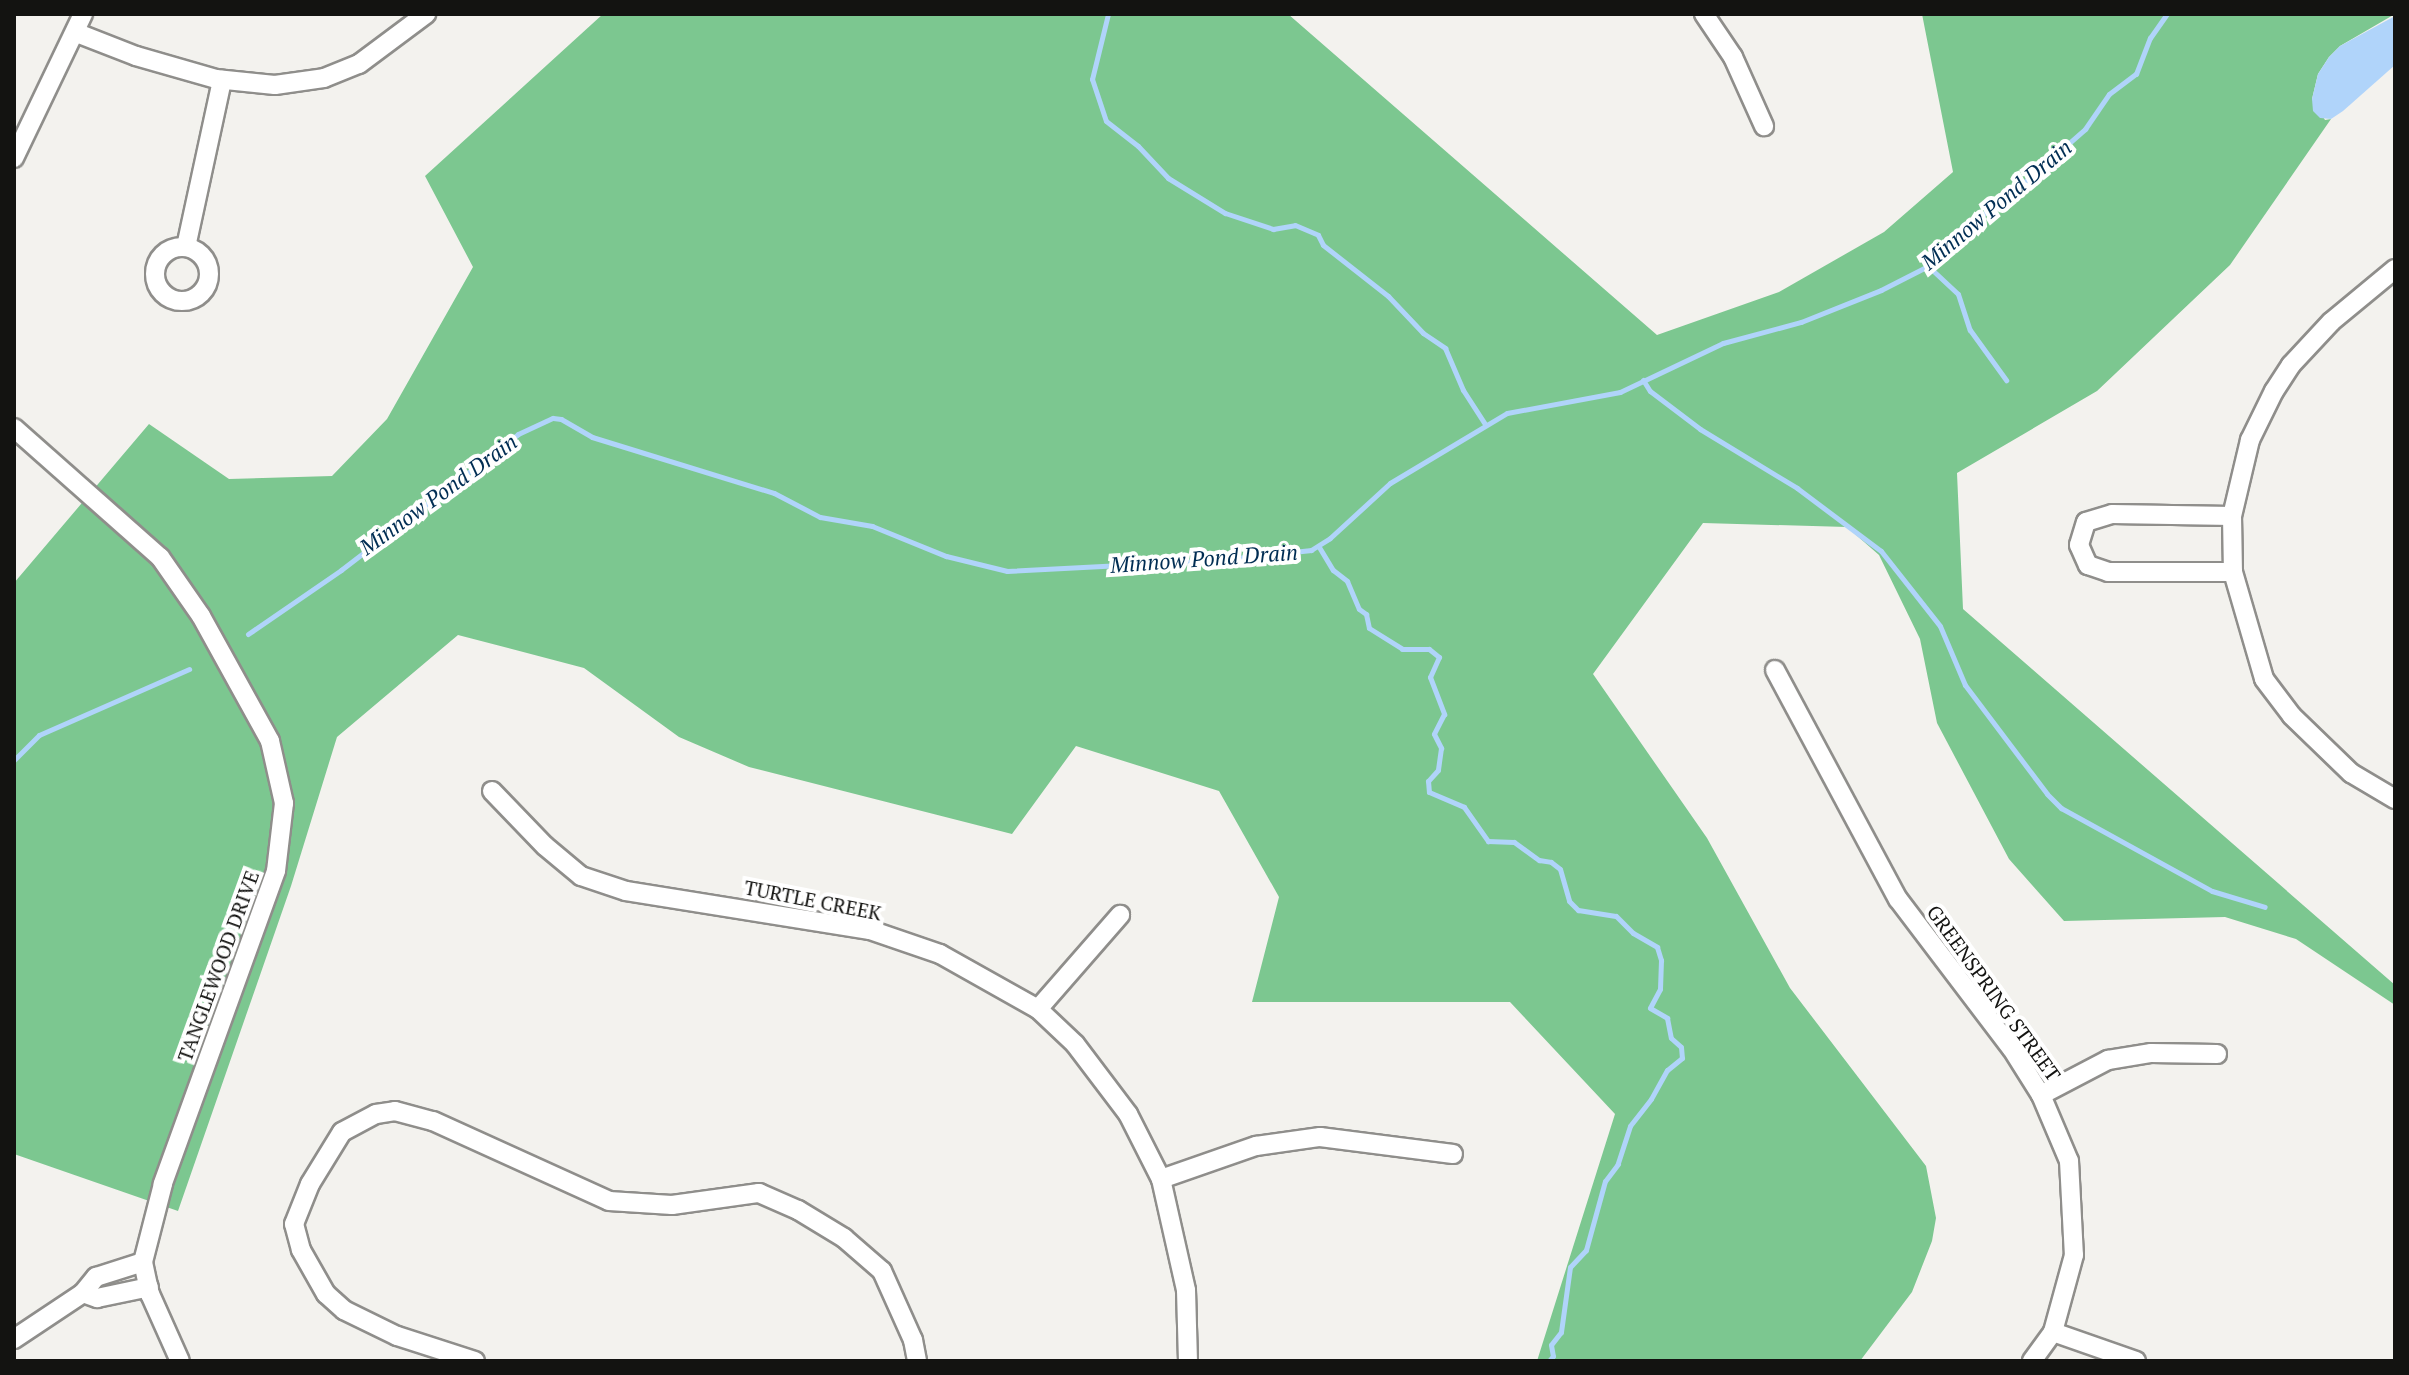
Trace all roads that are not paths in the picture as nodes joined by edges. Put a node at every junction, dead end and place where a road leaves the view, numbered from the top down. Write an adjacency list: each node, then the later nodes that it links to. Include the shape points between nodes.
1 (83, 14): 4 (street)
2 (426, 14): 5 (street, via 359,64 324,78 275,85)
3 (1704, 14): 6 (street, via 1733,57)
4 (77, 33): 5 (street); 7 (street)
5 (222, 80): 8 (street)
6 (1764, 126)
7 (14, 158)
8 (186, 247)
9 (2395, 269): 11 (street, via 2331,322 2283,378 2250,440)
10 (14, 428): 22 (street, TANGLEWOOD DRIVE, via 160,557 201,616 270,741 284,803 276,871 163,1184)
11 (2232, 516): 12 (street); 12 (street, via 2112,514 2086,522 2079,545 2088,565 2108,572)
12 (2233, 572): 15 (street, via 2264,679 2292,716 2351,773)
13 (1775, 670): 19 (street, GREENSPRING STREET, via 1898,899)
14 (492, 791): 17 (street, TURTLE CREEK, via 581,876 626,891 870,930 940,954)
15 (2395, 799)
16 (1120, 915): 17 (street)
17 (1038, 1009): 21 (street, TURTLE CREEK, via 1075,1044 1128,1114)
18 (2217, 1054): 19 (street, via 2151,1053 2108,1060)
19 (2041, 1095): 25 (street, GREENSPRING STREET, via 2069,1161 2074,1255)
20 (1453, 1154): 21 (street, via 1320,1137 1256,1146)
21 (1161, 1179): 30 (street, TURTLE CREEK, via 1186,1290)
22 (143, 1262): 23 (street, TANGLEWOOD DRIVE); 24 (street, via 96,1277)
23 (149, 1287): 24 (street, via 97,1298); 27 (street, TANGLEWOOD DRIVE)
24 (83, 1293): 26 (street)
25 (2053, 1332): 31 (street, GREENSPRING STREET); 32 (street)
26 (14, 1339)
27 (180, 1361)
28 (475, 1361): 29 (street, via 397,1336 344,1310 326,1294 301,1250 294,1224 310,1184 342,1132 376,1114 395,1111 433,1121 609,1201 672,1205 759,1193 798,1210 844,1238 882,1271)
29 (917, 1361)
30 (1188, 1361)
31 (2032, 1361)
32 (2136, 1361)

